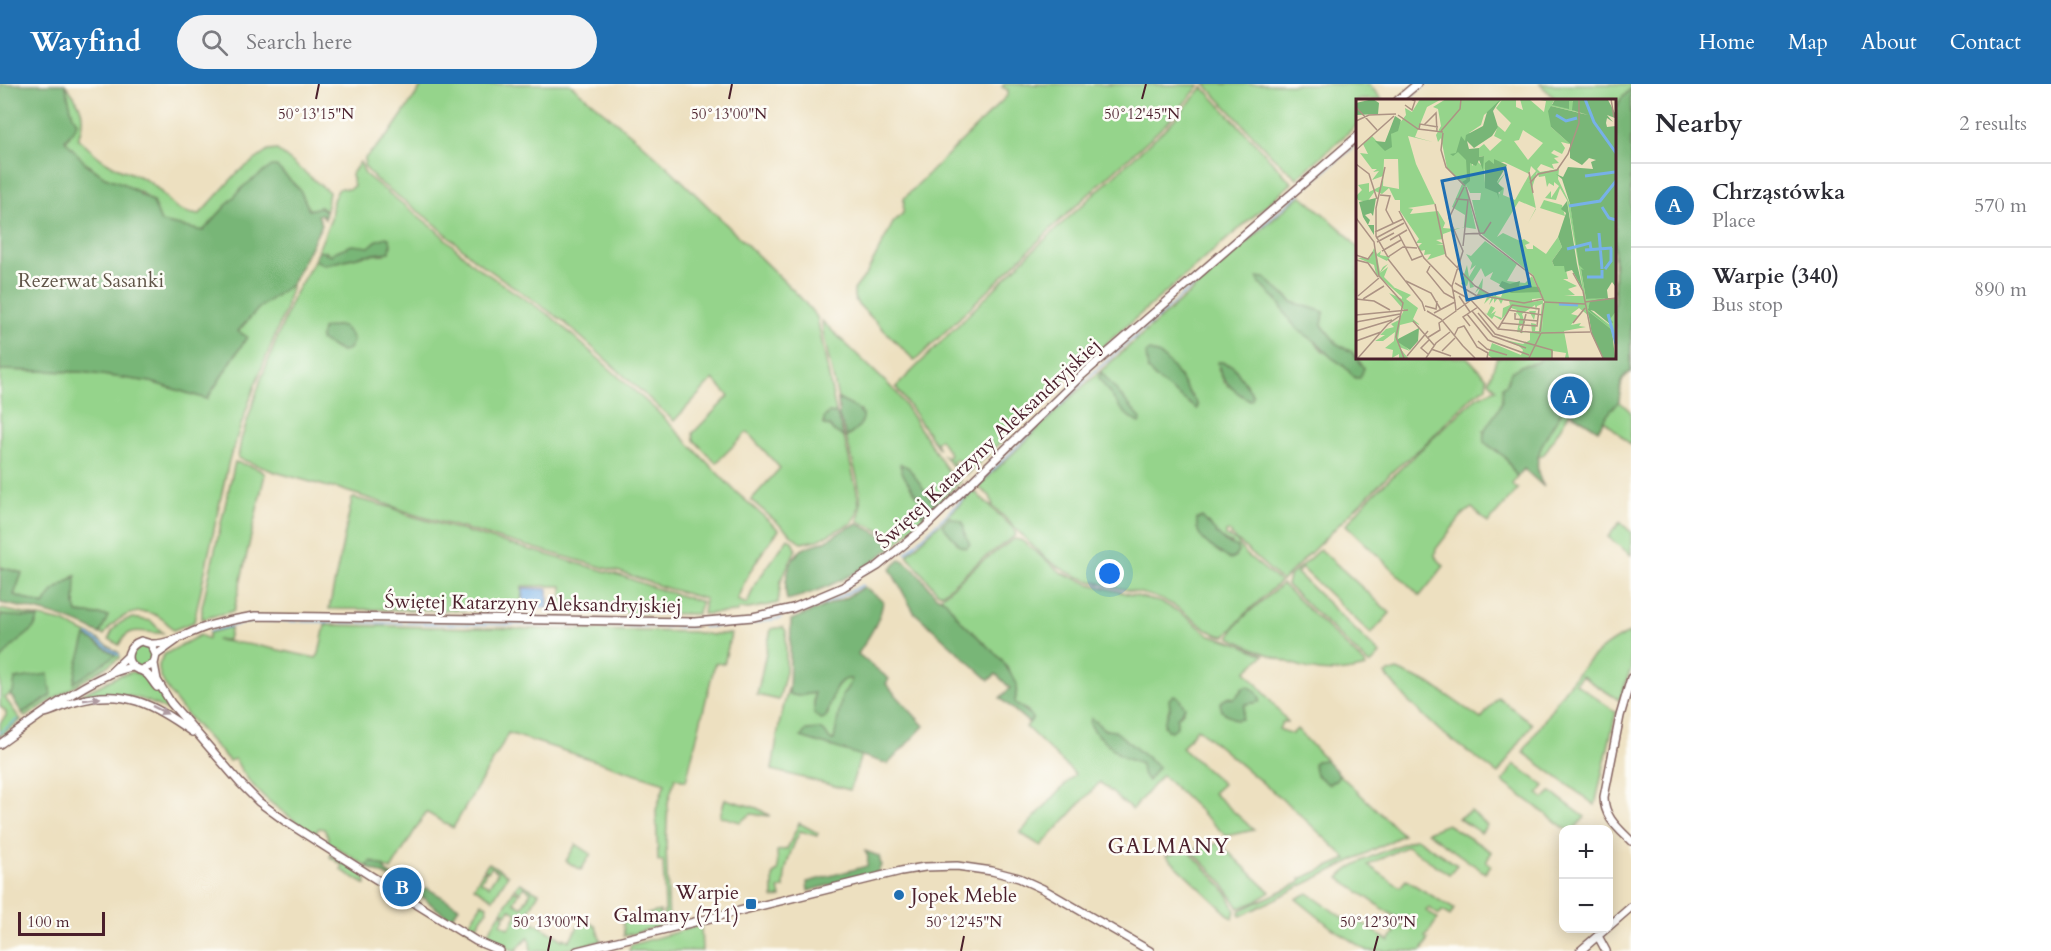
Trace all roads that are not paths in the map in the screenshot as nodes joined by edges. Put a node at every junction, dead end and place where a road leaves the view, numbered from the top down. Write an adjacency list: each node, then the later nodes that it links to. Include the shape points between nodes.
1 (1417, 84): 2 (street)
2 (1399, 99)
3 (1356, 138): 4 (street, Świętej Katarzyny Aleksandryjskiej, via 1081,376 912,540 870,572 825,596 774,613 716,621 273,615 231,620)
4 (181, 637): 5 (street, Świętej Katarzyny Aleksandryjskiej); 6 (street, Świętej Katarzyny Aleksandryjskiej)
5 (151, 644): 6 (street); 7 (street, via 135,643)
6 (156, 655): 8 (street)
7 (128, 656): 9 (street); 11 (street)
8 (154, 664): 10 (street); 13 (street)
9 (133, 667): 10 (street); 11 (street)
10 (141, 670): 13 (street)
11 (107, 675): 14 (street)
12 (1631, 678): 17 (street, via 1604,802 1606,813)
13 (164, 694): 15 (street)
14 (45, 713): 15 (street, one-way to 15, via 86,699 130,699 165,712); 16 (street)
15 (203, 741): 22 (street, via 247,790 285,821 476,940)
16 (0, 744)
17 (1631, 841)
18 (1631, 907): 19 (street)
19 (1613, 923)
20 (1602, 933): 21 (street)
21 (1598, 936): 25 (street); 26 (street)
22 (500, 951)
23 (577, 951): 24 (street, via 901,871 942,866 992,871 1030,882)
24 (1150, 951)
25 (1581, 951)
26 (1606, 951)

